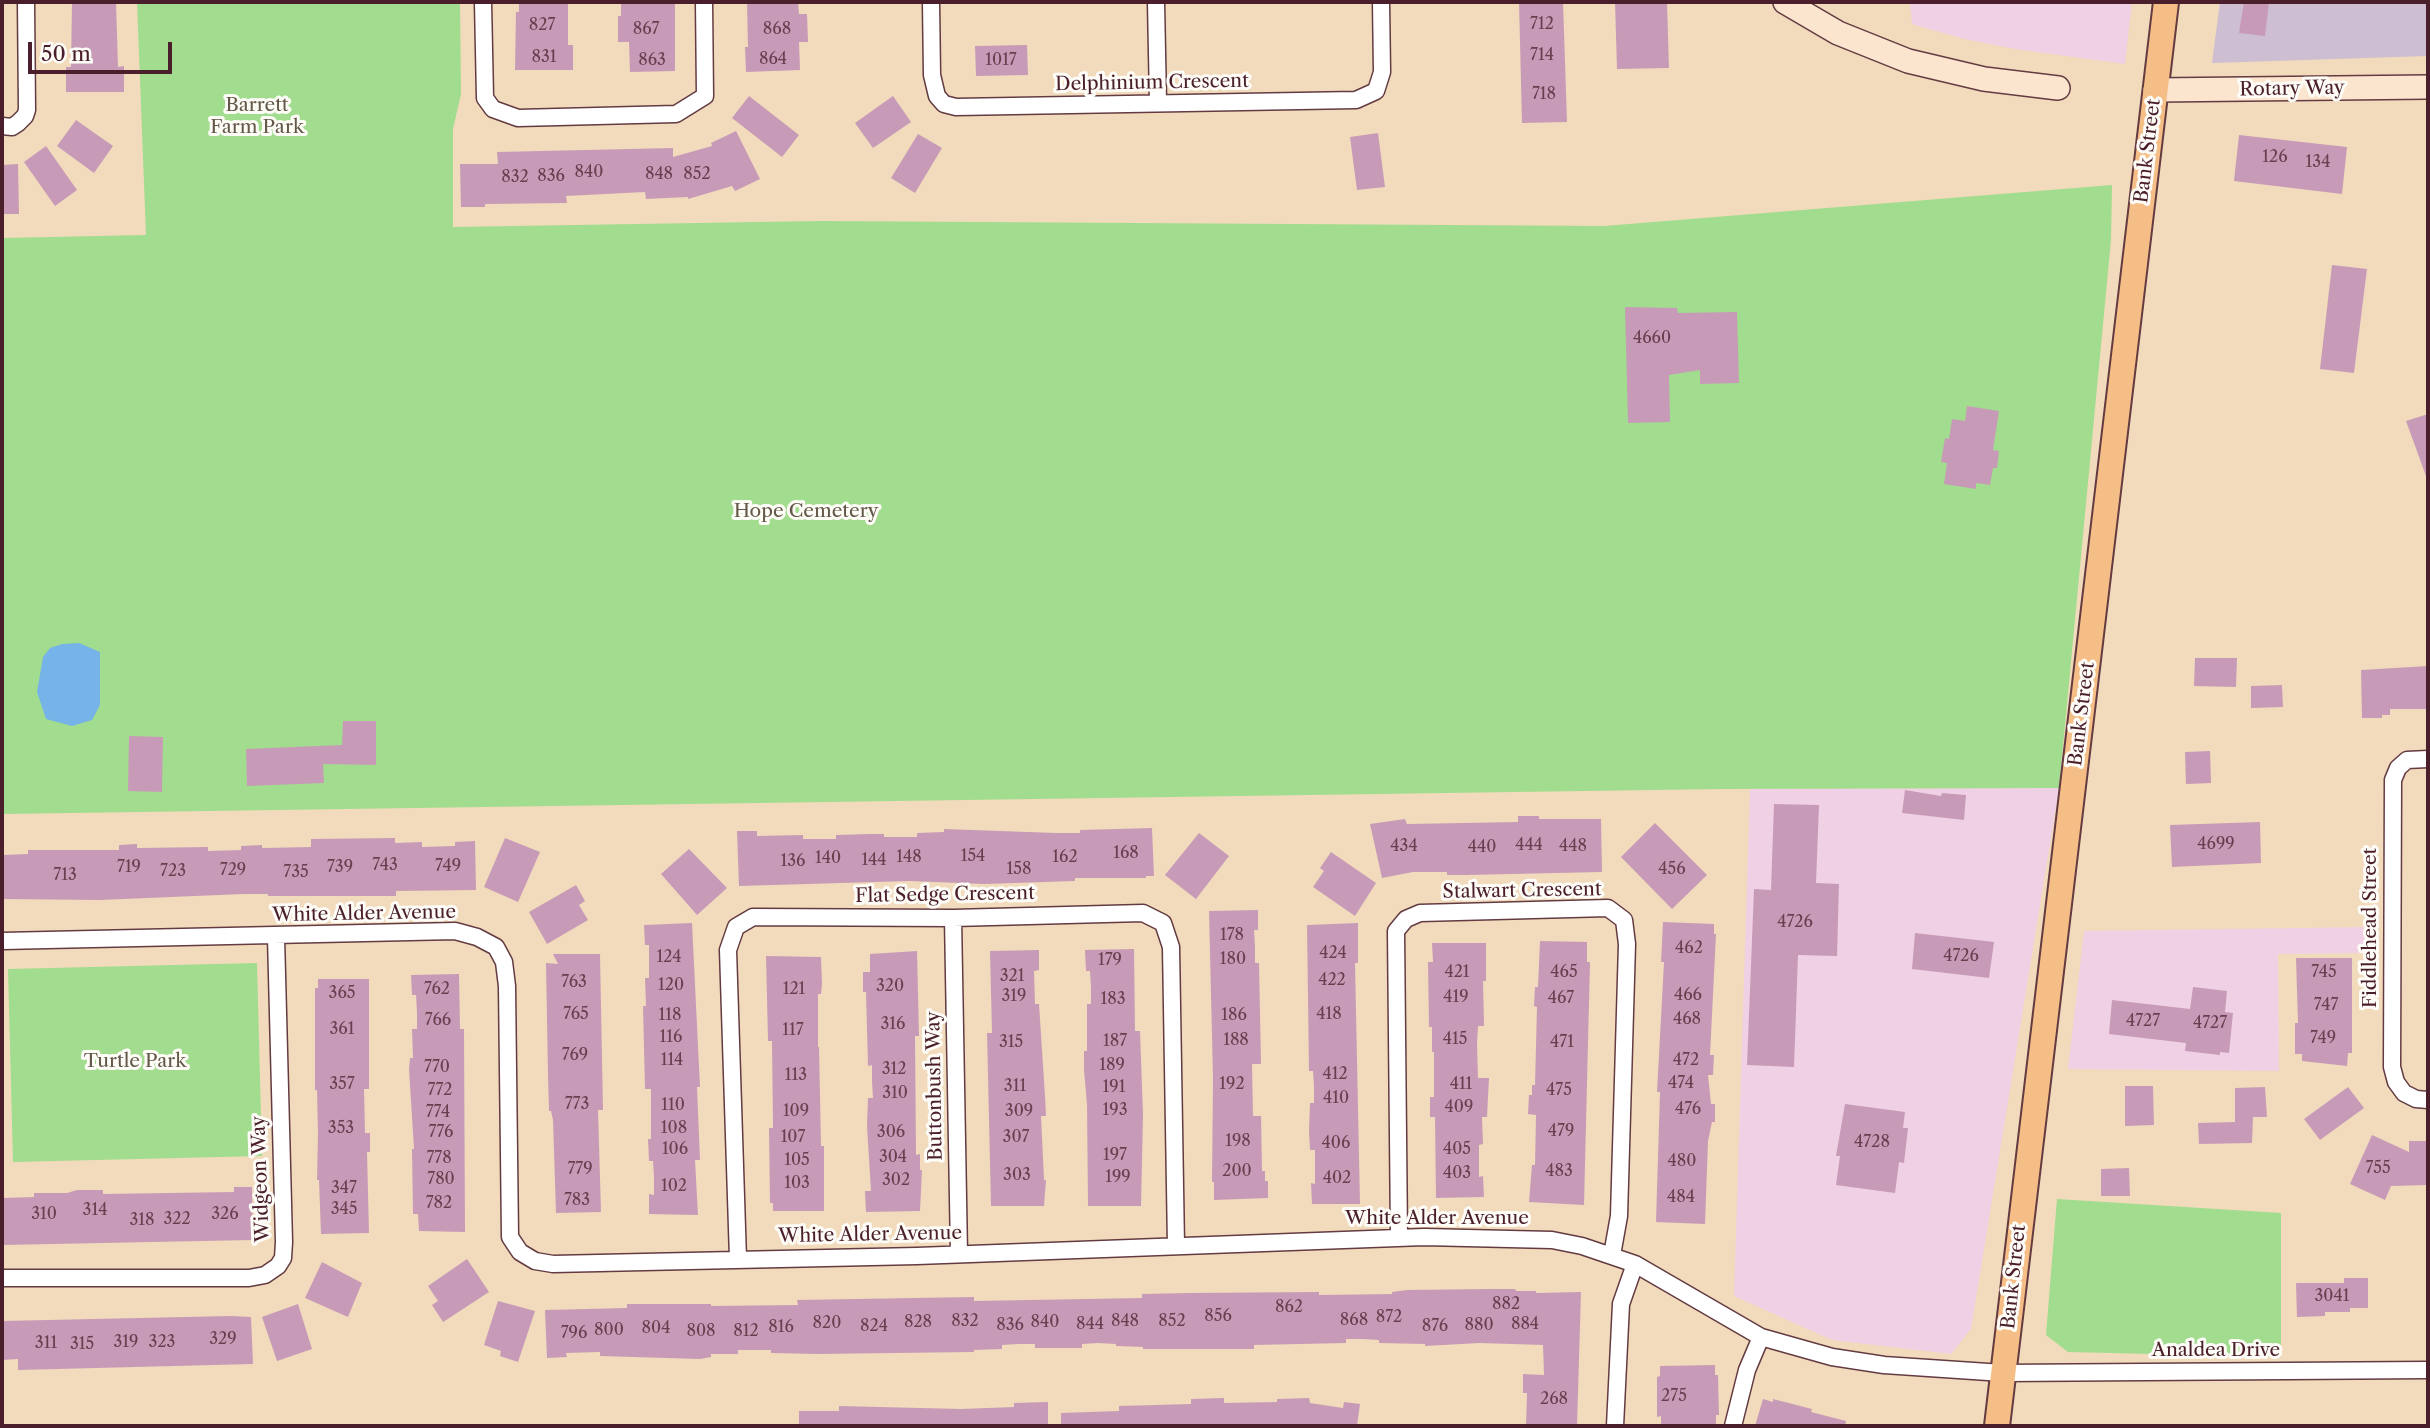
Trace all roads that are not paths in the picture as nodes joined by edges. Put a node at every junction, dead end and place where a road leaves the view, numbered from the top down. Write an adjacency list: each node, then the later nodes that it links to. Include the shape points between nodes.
1 (26, 2): 13 (street, via 27,110 18,123)
2 (482, 2): 3 (street, via 485,98 493,108 518,118 676,114 705,96)
3 (704, 2)
4 (931, 2): 12 (street, Delphinium Crescent, via 932,75 944,104)
5 (1156, 2): 12 (street)
6 (1381, 2): 12 (street, Delphinium Crescent, via 1382,72 1376,91 1356,100)
7 (1785, 2): 10 (street, via 1838,33 1908,61 1984,79)
8 (2166, 2): 11 (main road, Bank Street)
9 (2428, 87): 11 (street, Rotary Way)
10 (2058, 88)
11 (2155, 90): 28 (main road, Bank Street)
12 (1158, 103)
13 (2, 127)
14 (2428, 760): 18 (street, Fiddlehead Street, via 2407,760 2393,779 2392,1067 2404,1093)
15 (953, 918): 20 (street, Flat Sedge Crescent, via 1143,913 1163,923 1171,947); 21 (street, Buttonbush Way); 23 (street, Flat Sedge Crescent, via 753,917 736,927 728,950)
16 (276, 937): 17 (street, White Alder Avenue); 23 (street, White Alder Avenue, via 455,931 496,947 504,962 507,986 510,1237 520,1252 553,1264); 25 (street, Widgeon Way, via 284,1242 278,1266 250,1278)
17 (2, 941)
18 (2428, 1100)
19 (1399, 1238): 20 (street, White Alder Avenue); 22 (street, White Alder Avenue, via 1552,1240); 22 (street, Stalwart Crescent, via 1396,931 1406,919 1420,913 1608,908 1623,920 1627,944 1619,1216)
20 (1176, 1246): 21 (street, White Alder Avenue)
21 (959, 1254): 23 (street, White Alder Avenue)
22 (1612, 1255): 24 (street, White Alder Avenue)
23 (738, 1259)
24 (1634, 1264): 26 (street, White Alder Avenue); 29 (street, via 1621,1304)
25 (2, 1278)
26 (1760, 1337): 28 (street, White Alder Avenue, via 1871,1363); 30 (street, via 1746,1370)
27 (2428, 1370): 28 (street, Analdea Drive)
28 (2003, 1373): 31 (main road, Bank Street)
29 (1615, 1426)
30 (1733, 1426)
31 (1997, 1426)

